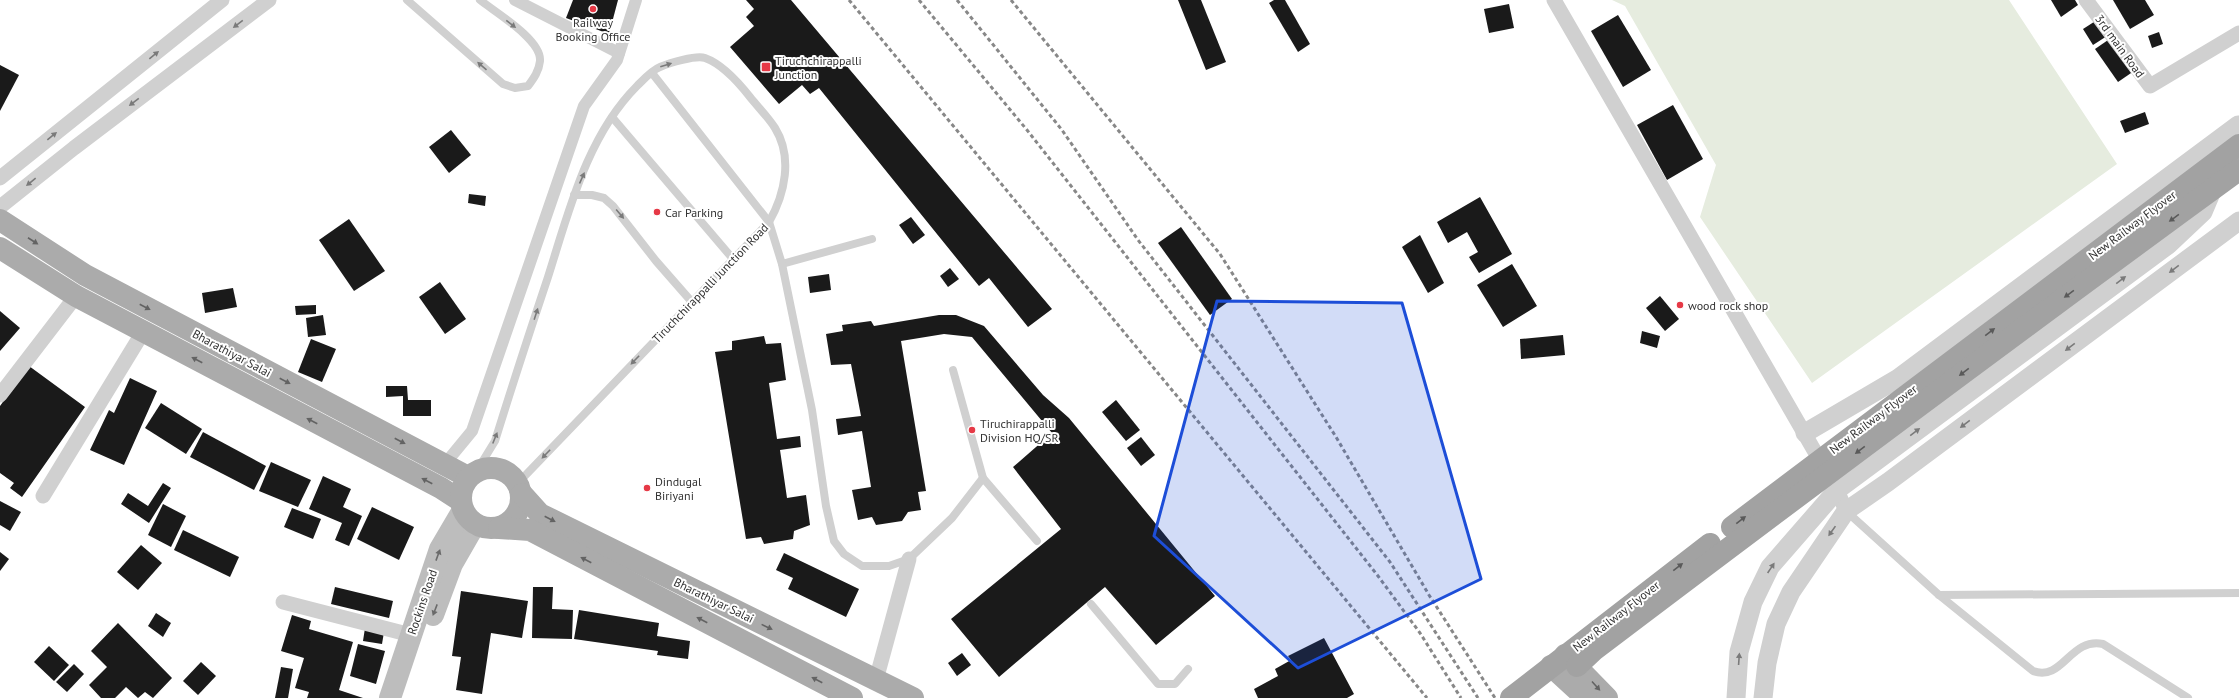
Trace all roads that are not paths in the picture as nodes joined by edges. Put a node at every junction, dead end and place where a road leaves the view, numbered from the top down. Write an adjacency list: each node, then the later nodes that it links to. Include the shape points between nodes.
1 (222, 0): 16 (street, one-way to 1)
2 (269, 0): 18 (street, one-way to 18)
3 (407, 0): 4 (lane, one-way to 3, via 527,36 535,46 540,59 537,75 528,86 515,88 503,84)
4 (480, 0)
5 (515, 0): 10 (street)
6 (636, 0): 10 (street)
7 (1554, 0): 31 (street)
8 (2086, 0): 9 (street, 3rd main Road, via 2150,86)
9 (2239, 33)
10 (619, 53): 32 (street, via 617,60 584,106 472,431)
11 (652, 74): 12 (lane, Tiruchchirappalli Junction Road, via 637,86); 21 (lane); 21 (lane, Tiruchchirappalli Junction Road, one-way to 21, via 658,68 686,59 704,57 741,86 775,129 785,158 784,186)
12 (612, 117): 17 (lane, Tiruchchirappalli Junction Road, one-way to 12, via 597,143); 24 (lane)
13 (2239, 125): 31 (street, via 1897,379); 36 (street, one-way to 13, via 2168,245 2203,212)
14 (2239, 145): 48 (highway, New Railway Flyover, one-way to 14, bridge, via 1647,591)
15 (2239, 170): 48 (highway, New Railway Flyover, one-way to 48, bridge, via 2063,298 1594,650)
16 (0, 178)
17 (574, 195): 27 (lane, one-way to 27, via 604,198 613,206); 33 (lane, Tiruchchirappalli Junction Road, one-way to 17, via 495,441)
18 (0, 207)
19 (0, 220): 32 (main road, Bharathiyar Salai, one-way to 32, via 85,275)
20 (2239, 221): 38 (street, one-way to 38)
21 (769, 222): 24 (lane, Tiruchchirappalli Junction Road); 25 (lane)
22 (872, 239): 25 (lane)
23 (0, 248): 26 (main road, Bharathiyar Salai)
24 (733, 259): 27 (lane, Tiruchchirappalli Junction Road)
25 (782, 264): 42 (lane, via 812,410 826,506 834,541 844,554 862,566 889,566)
26 (76, 296): 28 (main road, Bharathiyar Salai); 30 (street)
27 (691, 301): 35 (lane, Tiruchchirappalli Junction Road, one-way to 35)
28 (143, 332): 37 (street); 39 (main road, Bharathiyar Salai, one-way to 28, via 434,485)
29 (954, 370): 34 (lane)
30 (0, 395)
31 (1805, 433): 36 (street)
32 (444, 465): 33 (main road, Bharathiyar Salai)
33 (472, 474): 35 (main road, via 484,468 494,467 512,475); 39 (main road, via 462,489)
34 (983, 478): 41 (lane); 42 (lane, via 952,518)
35 (520, 488): 40 (main road, via 522,502 514,518); 50 (main road, Bharathiyar Salai, one-way to 50, via 540,514)
36 (1837, 490): 38 (street); 59 (street, one-way to 36, via 1739,652 1753,602 1770,567)
37 (43, 496)
38 (1846, 511): 44 (lane); 60 (street, one-way to 60, via 1791,592 1776,624 1767,663)
39 (466, 512): 40 (main road, via 483,527); 47 (main road, Rockins Road, one-way to 39, via 440,549); 52 (main road, Rockins Road, one-way to 52, via 452,564)
40 (499, 528): 53 (main road, Bharathiyar Salai, one-way to 40, via 530,530)
41 (1037, 541)
42 (909, 559): 50 (street)
43 (2239, 593): 44 (lane)
44 (1939, 595): 61 (lane, via 2033,671 2042,674 2051,672 2083,645 2093,642 2103,644)
45 (283, 602): 47 (street)
46 (1091, 604): 49 (lane, via 1158,684 1175,684)
47 (411, 635): 51 (main road, Rockins Road)
48 (1564, 666): 55 (highway, New Railway Flyover); 56 (highway, New Railway Flyover); 57 (main road); 58 (main road, one-way to 58)
49 (1188, 669)
50 (876, 680): 54 (main road, Bharathiyar Salai)
51 (390, 698)
52 (403, 698)
53 (852, 698)
54 (913, 698)
55 (1511, 698)
56 (1535, 698)
57 (1586, 698)
58 (1607, 698)
59 (1736, 698)
60 (1763, 698)
61 (2188, 698)

